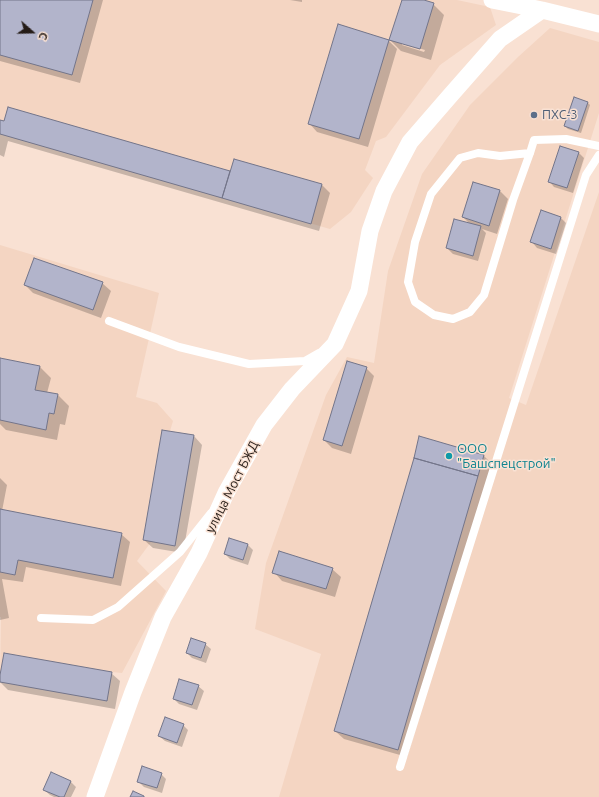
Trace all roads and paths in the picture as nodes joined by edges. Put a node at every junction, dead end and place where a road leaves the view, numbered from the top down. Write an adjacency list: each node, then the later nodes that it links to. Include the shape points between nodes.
1 (492, 0): 2 (street)
2 (542, 10): 3 (street); 8 (street, улица Мост БЖД, via 500,39 410,142 384,191 370,232 359,291)
3 (599, 24)
4 (599, 146): 5 (lane, via 566,139 534,140)
5 (530, 153): 5 (lane, via 484,296 470,312 453,319 434,315 415,302 408,282 415,242 431,194 460,158 478,153 500,156)
6 (599, 155): 11 (lane, via 586,175)
7 (109, 321): 8 (lane, via 179,347 249,364 305,361)
8 (335, 344): 9 (street, улица Мост БЖД, via 292,389 264,424)
9 (226, 493): 10 (lane, via 180,552 118,607 93,620); 12 (street, улица Мост БЖД, via 199,553 163,617)
10 (41, 618)
11 (400, 767)
12 (95, 797)

